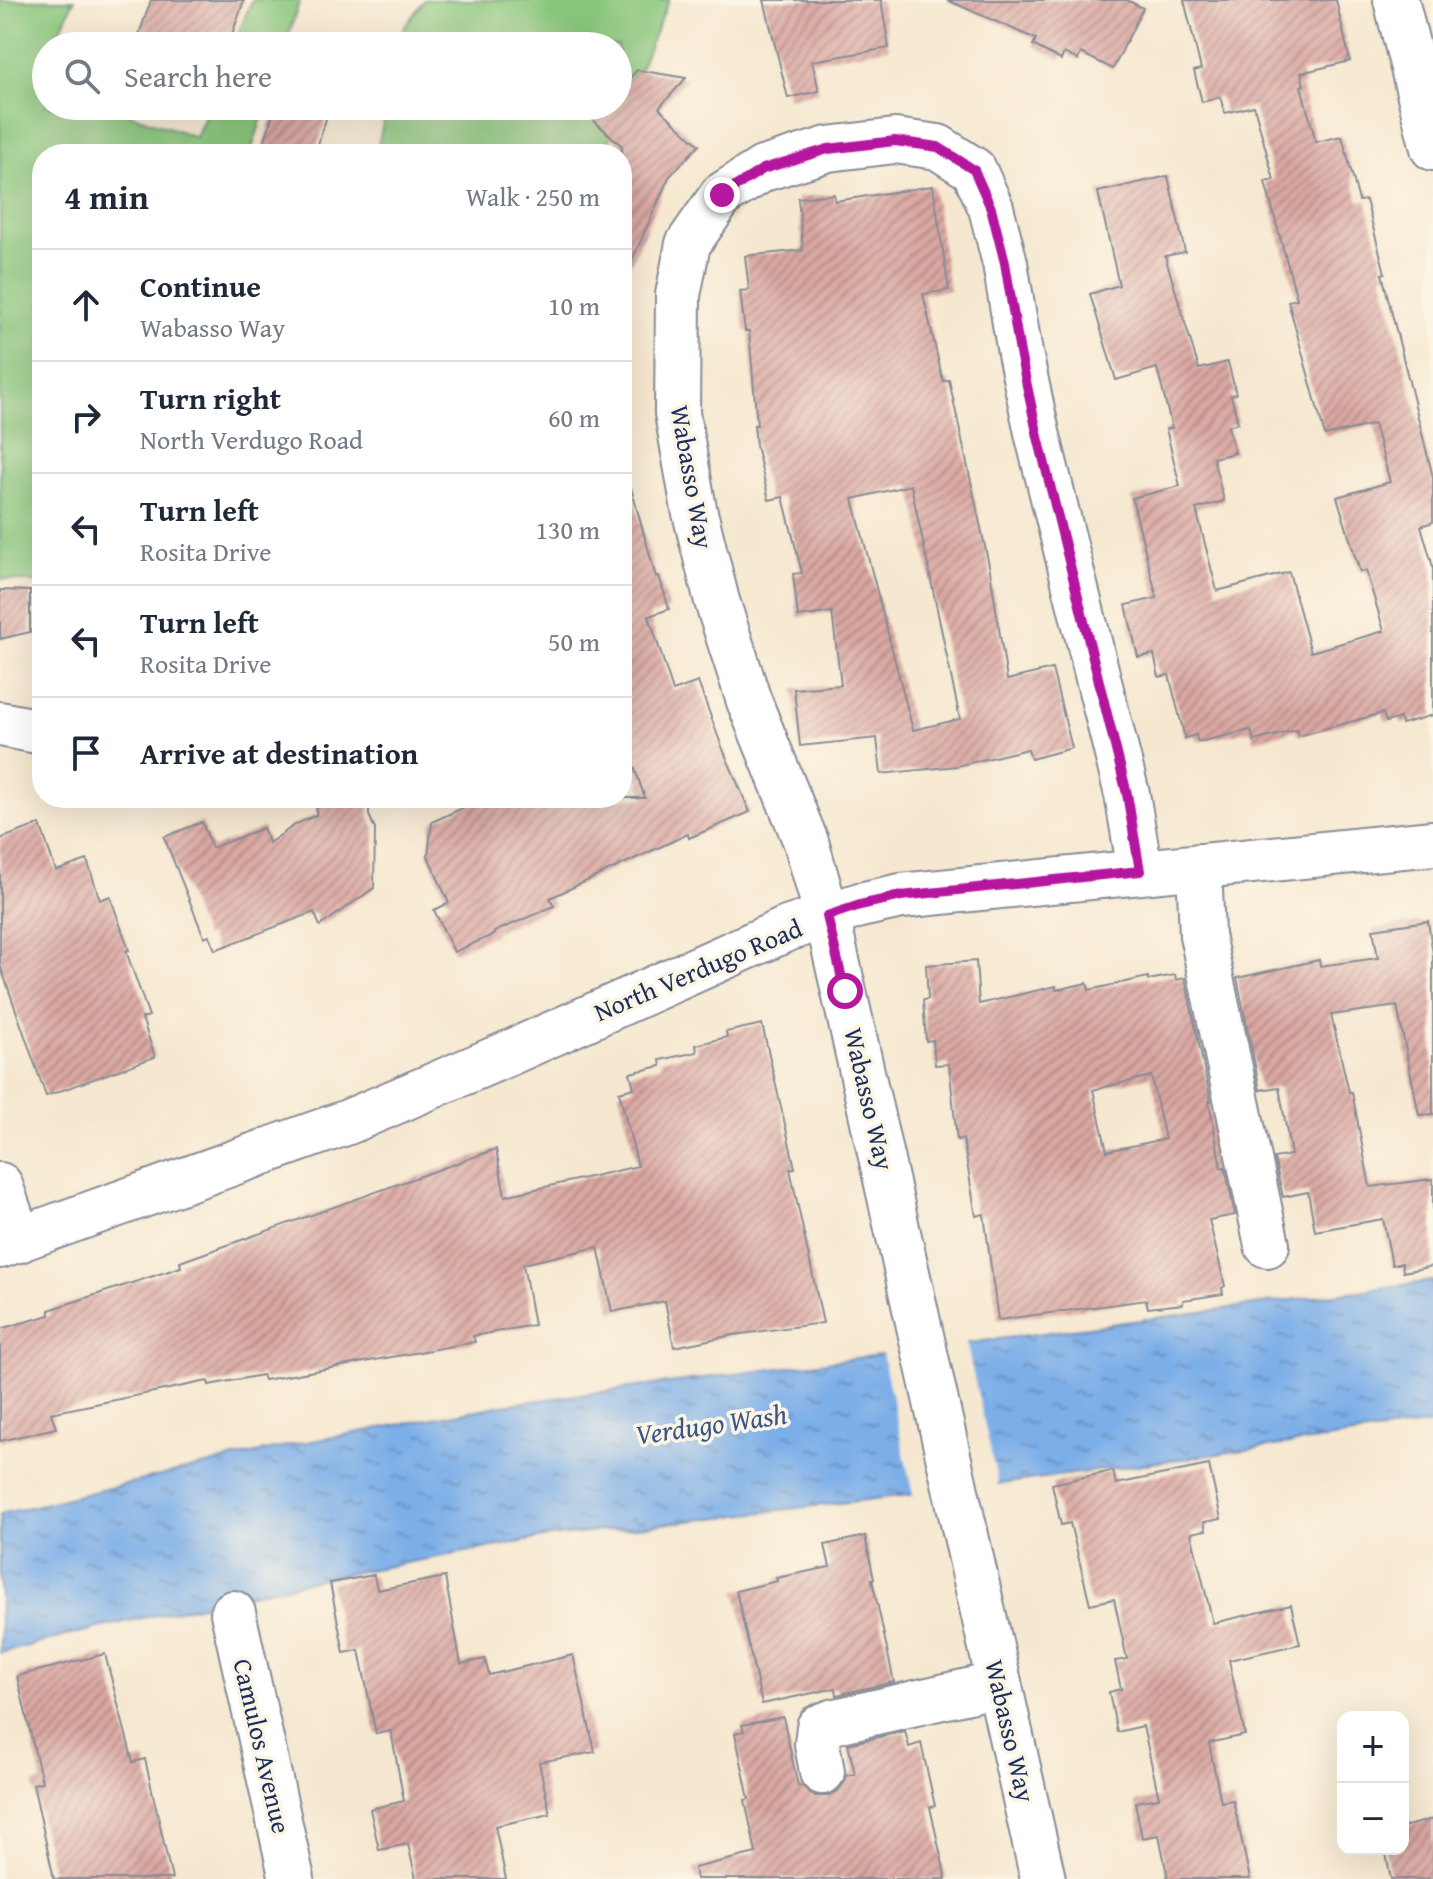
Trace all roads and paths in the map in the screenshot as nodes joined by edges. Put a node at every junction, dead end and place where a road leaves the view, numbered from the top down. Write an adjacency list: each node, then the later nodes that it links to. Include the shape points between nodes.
1 (1396, 0): 2 (street)
2 (1433, 148)
3 (0, 724): 4 (street)
4 (32, 730)
5 (1433, 843): 6 (street, North Verdugo Road)
6 (1199, 866): 7 (street, North Verdugo Road); 11 (street, via 1202,935)
7 (1140, 871): 8 (street, North Verdugo Road, via 901,896); 8 (street, Wabasso Way, via 1127,794 1038,437 991,208 974,170 938,147 895,141 828,149 763,169 722,195 688,244 678,295 677,413 717,601 749,701 806,842)
8 (827, 916): 10 (street, North Verdugo Road, via 348,1122); 13 (street, Wabasso Way)
9 (0, 1185): 10 (street)
10 (10, 1243)
11 (1267, 1245)
12 (233, 1613): 15 (street, Camulos Avenue)
13 (999, 1684): 14 (street, via 819,1727); 16 (street, Wabasso Way)
14 (822, 1772)
15 (292, 1879)
16 (1043, 1879)

